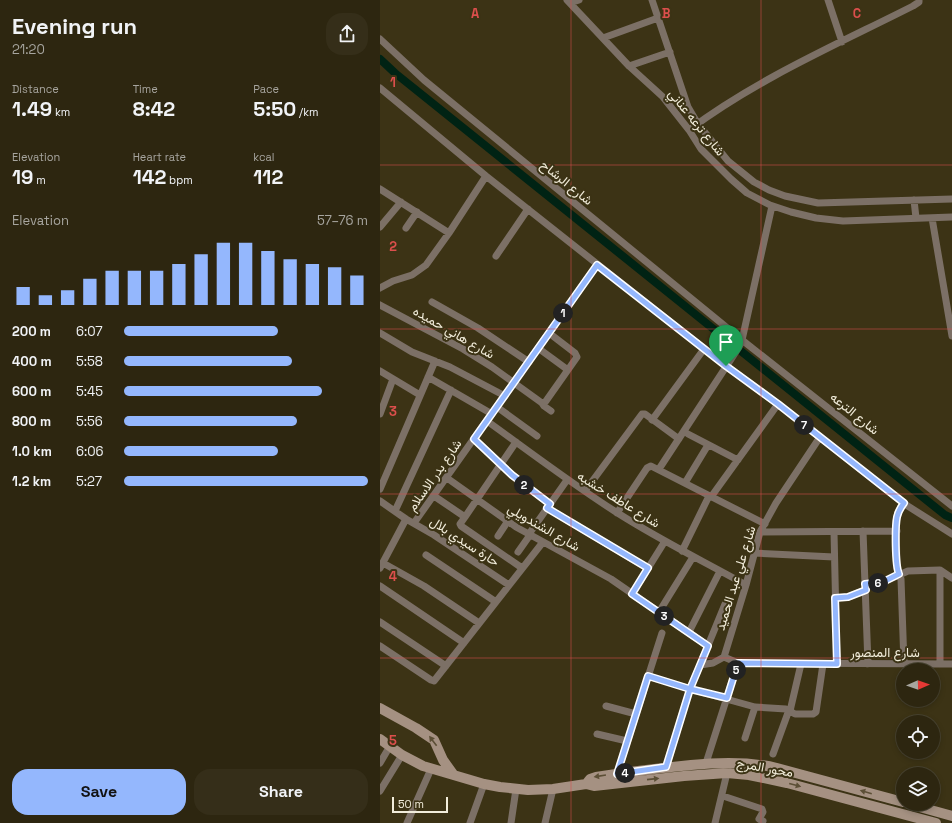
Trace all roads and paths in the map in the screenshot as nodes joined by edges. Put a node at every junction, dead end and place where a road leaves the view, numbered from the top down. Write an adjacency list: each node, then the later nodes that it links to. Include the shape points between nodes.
1 (579, 0): 5 (street)
2 (652, 0): 6 (street, شارع ترعه عناني)
3 (828, 0): 9 (street)
4 (919, 0): 9 (street, via 913,6)
5 (568, 2): 7 (street, شارع ترعه عناني)
6 (658, 18): 7 (street); 10 (street, شارع ترعه عناني)
7 (603, 38): 11 (street, شارع ترعه عناني)
8 (380, 39): 37 (street, شارع الرشاح, via 424,80)
9 (842, 42): 13 (street, via 744,93)
10 (670, 52): 11 (street); 13 (street, شارع ترعه عناني, via 688,107)
11 (629, 66): 14 (street, شارع ترعه عناني, via 662,97)
12 (380, 88): 15 (street)
13 (698, 124): 14 (street); 18 (street, شارع ترعه عناني, via 740,172 769,190 785,196 818,202)
14 (689, 130): 20 (street, شارع ترعه عناني, via 701,149 731,179 747,193)
15 (486, 176): 21 (street); 28 (street)
16 (380, 189): 19 (street)
17 (952, 199): 18 (street, شارع ترعه عناني)
18 (914, 200): 24 (street)
19 (401, 202): 22 (street); 26 (street)
20 (772, 206): 24 (street, شارع ترعه عناني, via 830,220); 37 (street)
21 (528, 209): 29 (street); 30 (street)
22 (417, 212): 27 (street); 28 (street)
23 (952, 217): 25 (street, شارع ترعه عناني)
24 (916, 218): 25 (street, شارع ترعه عناني)
25 (932, 218): 36 (street)
26 (380, 226)
27 (406, 228)
28 (449, 233): 31 (street, via 420,270)
29 (496, 256)
30 (597, 265): 35 (street, شارع بدر الاسلام); 39 (street)
31 (380, 288)
32 (432, 302): 41 (street, via 478,328)
33 (380, 305): 47 (street, شارع هاني حميده, via 463,349)
34 (380, 333): 40 (street, via 412,352)
35 (549, 333): 38 (street, شارع بدر الاسلام); 43 (street, via 577,355)
36 (952, 336)
37 (740, 344): 42 (street); 79 (street, شارع الترعه)
38 (538, 348): 41 (street, شارع بدر الاسلام); 43 (street)
39 (704, 349): 42 (street); 57 (street)
40 (435, 361): 45 (street); 50 (street)
41 (529, 362): 47 (street, شارع بدر الاسلام)
42 (726, 366): 52 (street); 62 (street)
43 (568, 370): 51 (street)
44 (380, 371): 46 (street)
45 (428, 377): 48 (street, شارع عاطف خشبه); 49 (street)
46 (393, 379): 49 (street); 55 (street)
47 (514, 382): 50 (street, شارع بدر الاسلام); 51 (street, شارع هاني حميده)
48 (451, 390): 56 (street, شارع عاطف خشبه); 80 (street)
49 (420, 395): 71 (street)
50 (505, 396): 53 (street, شارع بدر الاسلام)
51 (542, 403): 54 (street, شارع هاني حميده)
52 (778, 404): 60 (street); 65 (street)
53 (497, 407): 56 (street, شارع بدر الاسلام); 59 (street)
54 (551, 411)
55 (380, 414)
56 (490, 417): 61 (street, شارع بدر الاسلام); 63 (street, شارع عاطف خشبه)
57 (652, 420): 62 (street); 72 (street, via 642,414)
58 (688, 434): 64 (street)
59 (537, 436)
60 (820, 437): 77 (street); 86 (street, شارع علي عبد الحميد)
61 (474, 439): 66 (street); 68 (street, شارع بدر الاسلام)
62 (679, 439): 67 (street)
63 (516, 442): 66 (street); 69 (street, شارع عاطف خشبه)
64 (708, 445): 65 (street); 70 (street)
65 (738, 460): 74 (street)
66 (501, 464): 75 (street); 78 (street)
67 (659, 469): 70 (street); 81 (street, via 648,466)
68 (447, 478): 73 (street, شارع بدر الاسلام); 75 (street, شارع الشندويلي)
69 (567, 480): 72 (street, شارع عاطف خشبه); 78 (street)
70 (685, 483): 74 (street)
71 (380, 489)
72 (585, 492): 81 (street, شارع عاطف خشبه)
73 (434, 496): 82 (street); 85 (street, شارع بدر الاسلام)
74 (710, 496): 86 (street); 96 (street)
75 (477, 499): 82 (street); 84 (street, شارع الشندويلي)
76 (380, 502): 80 (street, حارة سيدي بلال)
77 (904, 503): 88 (street, via 897,517); 91 (street)
78 (549, 506): 92 (street); 104 (street)
79 (952, 506)
80 (395, 511): 83 (street, حارة سيدي بلال)
81 (617, 513): 94 (street, شارع عاطف خشبه)
82 (464, 517): 103 (street, via 461,526)
83 (406, 519): 85 (street, حارة سيدي بلال); 102 (street, شارع بدر الاسلام)
84 (508, 522): 92 (street, شارع الشندويلي); 93 (street)
85 (414, 523): 109 (street, حارة سيدي بلال)
86 (765, 524): 89 (street, شارع علي عبد الحميد)
87 (863, 531): 88 (street); 90 (street); 112 (street)
88 (896, 531): 107 (street)
89 (760, 532): 90 (street); 98 (street, شارع علي عبد الحميد)
90 (834, 532): 101 (street)
91 (952, 534)
92 (530, 535): 95 (street, شارع الشندويلي); 97 (street)
93 (498, 536)
94 (665, 541): 96 (street, شارع عاطف خشبه); 104 (street)
95 (542, 542): 103 (street); 113 (street, شارع الشندويلي, via 599,572)
96 (682, 551): 100 (street, شارع عاطف خشبه)
97 (518, 552)
98 (754, 553): 101 (street); 110 (street, شارع علي عبد الحميد)
99 (426, 554): 115 (street)
100 (693, 556): 106 (street, شارع عاطف خشبه); 117 (street)
101 (834, 557): 114 (street)
102 (381, 565): 119 (street, via 424,586)
103 (522, 568): 109 (street)
104 (648, 568): 113 (street)
105 (940, 570): 107 (street, via 908,571); 108 (street); 128 (street)
106 (720, 571): 110 (street, شارع عاطف خشبه); 120 (street)
107 (899, 574): 112 (street); 127 (street)
108 (952, 578)
109 (509, 585): 115 (street)
110 (746, 585): 125 (street, شارع علي عبد الحميد)
111 (380, 586): 122 (street)
112 (865, 587): 114 (street, via 848,597); 132 (street)
113 (632, 594): 117 (street, شارع الشندويلي)
114 (835, 598): 131 (street)
115 (496, 602): 119 (street)
116 (725, 604): 124 (street)
117 (659, 612): 120 (street, شارع الشندويلي)
118 (380, 622): 137 (street)
119 (479, 623): 122 (street)
120 (689, 632): 124 (street, شارع الشندويلي)
121 (662, 633): 138 (street)
122 (464, 643): 137 (street)
123 (380, 646): 137 (street, via 431,680 434,680)
124 (708, 646): 136 (street)
125 (724, 657): 126 (street, شارع المنصور); 136 (street, via 713,663)
126 (738, 663): 129 (street, شارع المنصور); 140 (street)
127 (904, 663)
128 (940, 663)
129 (801, 664): 130 (street, شارع المنصور); 144 (street)
130 (823, 664): 131 (street, شارع المنصور); 144 (street, via 816,712 795,714)
131 (837, 664): 132 (street, شارع المنصور)
132 (868, 664): 133 (street, شارع المنصور)
133 (896, 664)
134 (940, 664): 135 (street, شارع المنصور)
135 (952, 664)
136 (700, 665): 139 (street)
137 (446, 666)
138 (648, 676): 139 (street); 145 (street)
139 (690, 689): 140 (street); 155 (street)
140 (727, 698): 142 (street); 154 (street)
141 (606, 706): 145 (street)
142 (754, 707): 144 (street); 147 (street)
143 (380, 708): 158 (main road, one-way to 143, via 434,740)
144 (789, 711): 151 (street)
145 (636, 714): 149 (street)
146 (597, 734): 149 (street)
147 (745, 738)
148 (380, 739): 150 (main road, محور المرج)
149 (627, 741): 159 (street)
150 (390, 746): 152 (main road, محور المرج); 153 (street)
151 (773, 754)
152 (402, 755): 156 (main road, محور المرج); 164 (street)
153 (380, 762)
154 (706, 763): 155 (main road, محور المرج); 166 (main road, محور المرج, one-way to 154, via 767,765)
155 (666, 767): 159 (main road, محور المرج)
156 (431, 769): 158 (main road, محور المرج); 169 (street)
157 (727, 773): 161 (main road, محور المرج, one-way to 157, via 594,786); 165 (street); 175 (main road, محور المرج, one-way to 175, via 762,777)
158 (453, 774): 160 (main road, محور المرج)
159 (617, 774): 161 (main road, محور المرج, one-way to 161, via 593,778)
160 (484, 784): 162 (main road, محور المرج); 170 (street)
161 (586, 784): 163 (main road, محور المرج)
162 (516, 789): 163 (main road, محور المرج); 171 (street)
163 (553, 789): 172 (street)
164 (380, 791)
165 (723, 796): 173 (street); 174 (street, via 762,809 759,819)
166 (896, 800)
167 (934, 811): 168 (main road)
168 (952, 816)
169 (407, 823)
170 (470, 823)
171 (511, 823)
172 (545, 823)
173 (715, 823)
174 (762, 823)
175 (936, 823)

